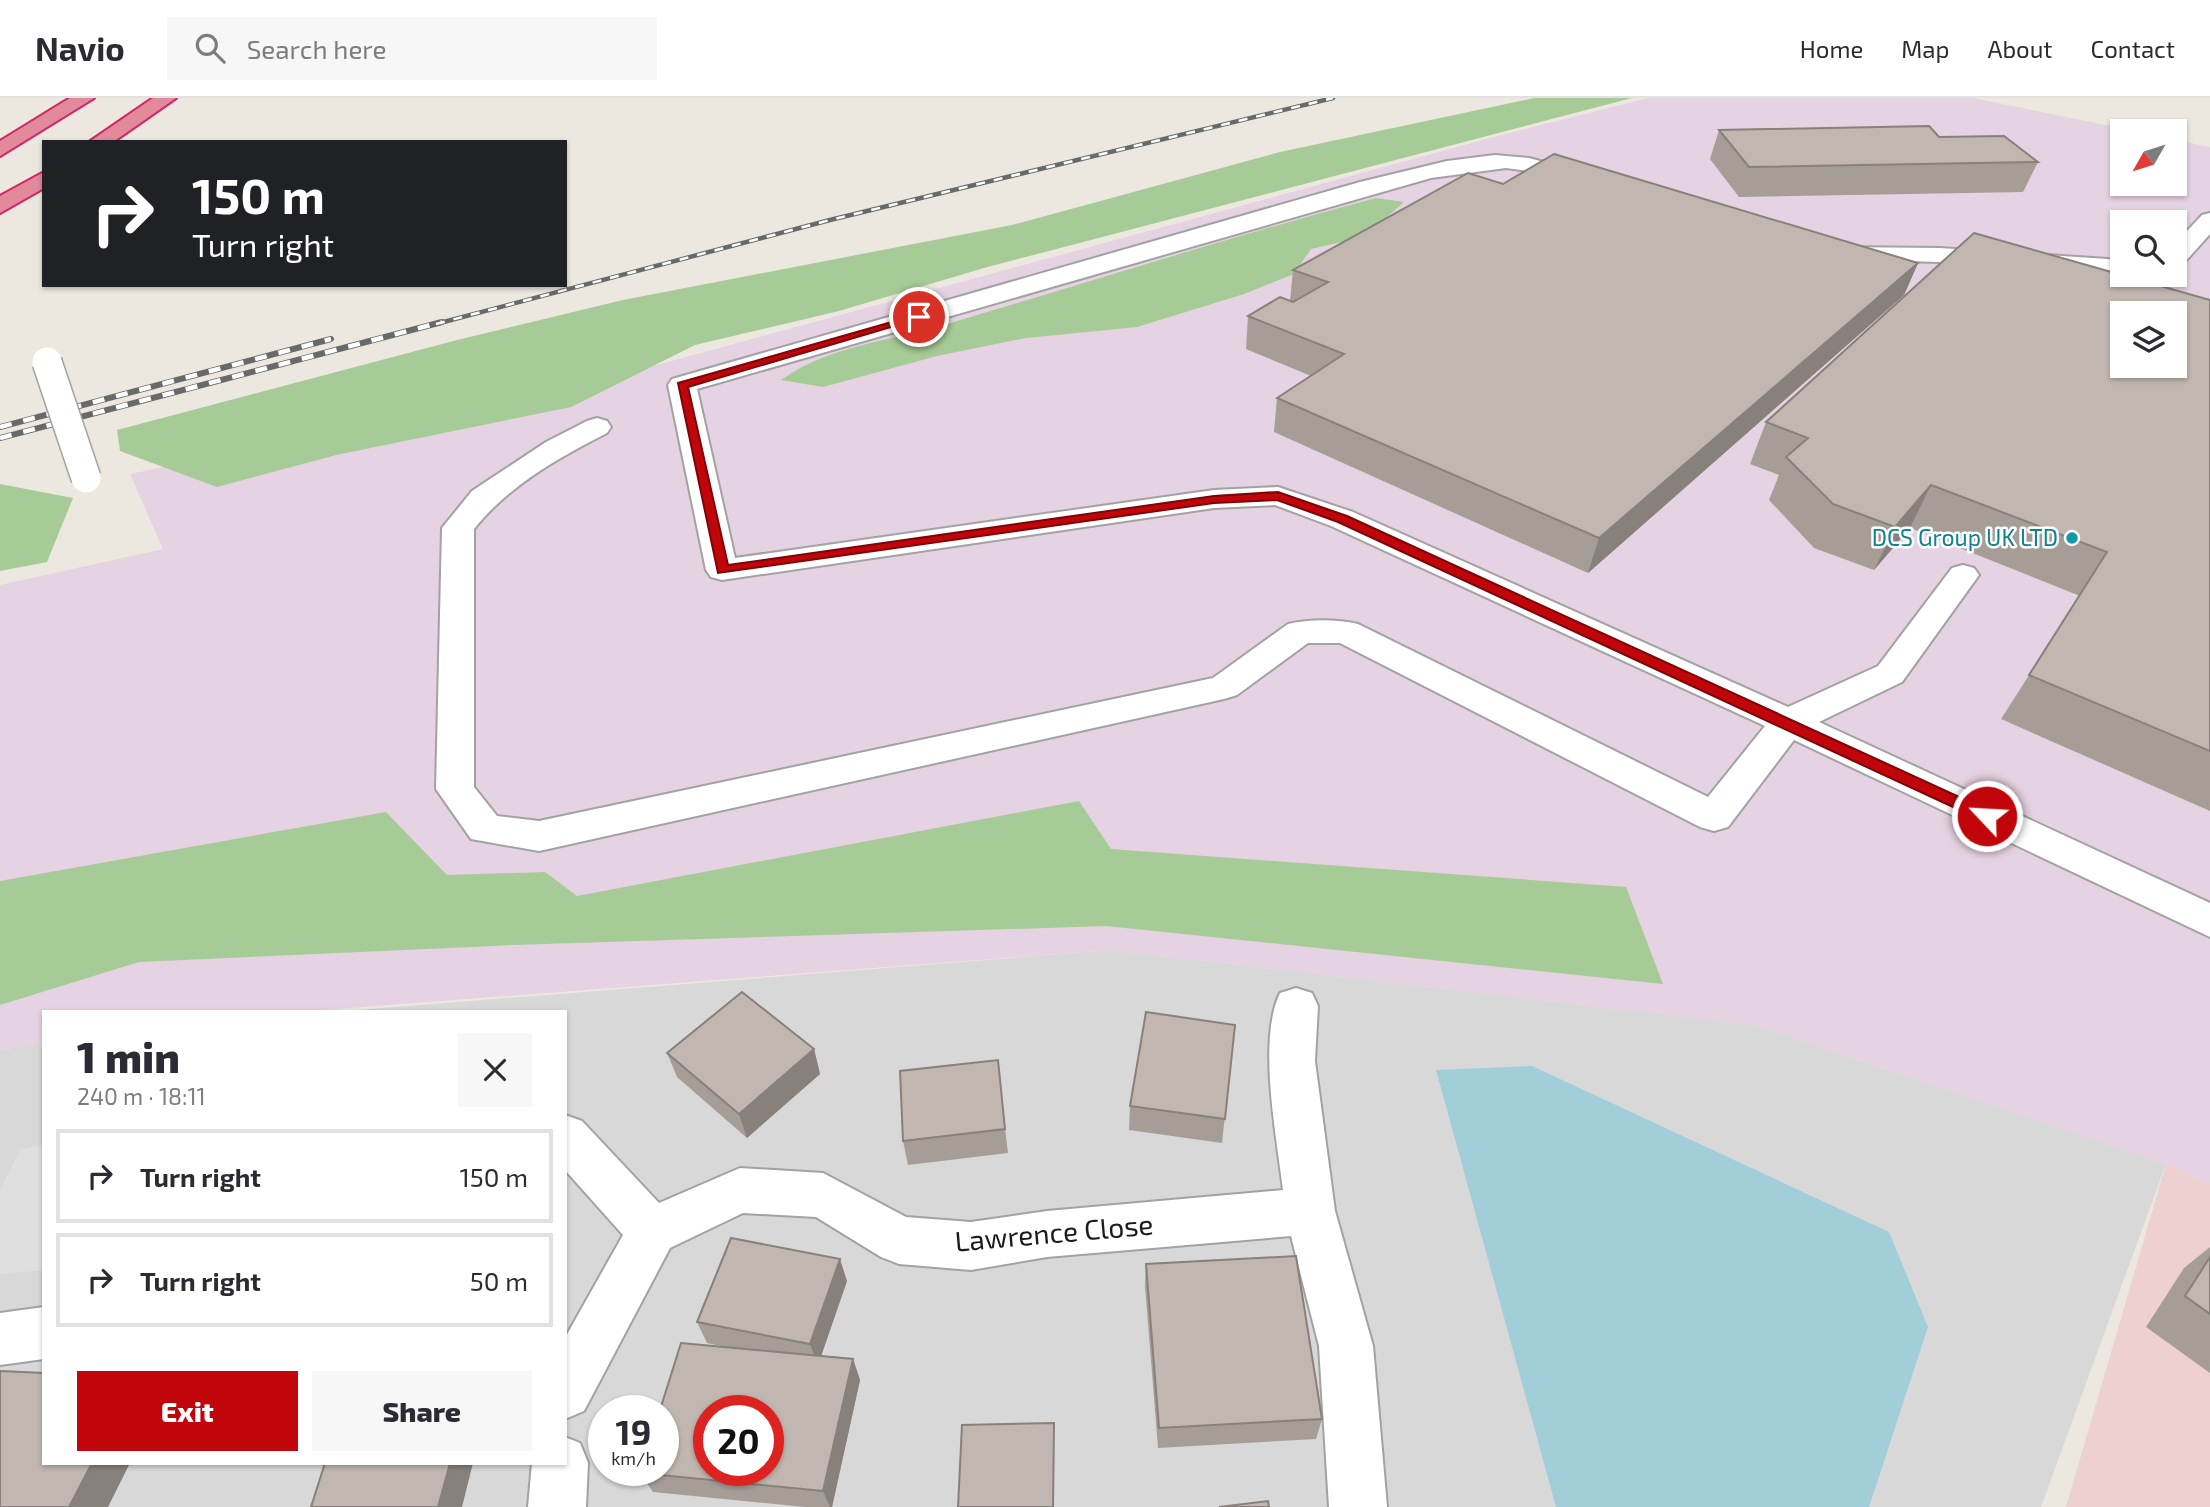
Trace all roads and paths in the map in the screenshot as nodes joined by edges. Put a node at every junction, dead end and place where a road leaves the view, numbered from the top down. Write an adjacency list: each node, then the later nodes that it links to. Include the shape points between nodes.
1 (85, 98): 4 (highway)
2 (166, 98): 3 (highway)
3 (102, 140)
4 (0, 149)
5 (42, 179): 7 (highway)
6 (1615, 190): 16 (street, via 1538,166 1497,161 1457,166 1355,191 682,386 722,570 1214,499 1278,496 1342,519)
7 (0, 206)
8 (2210, 220): 9 (street)
9 (2187, 246)
10 (1807, 249): 11 (street)
11 (2110, 266)
12 (47, 362): 14 (street, bridge)
13 (597, 427): 16 (street, via 556,448 483,497 458,528 455,789 485,829 539,836 1224,687 1300,632 1346,632 1714,817)
14 (86, 478)
15 (1963, 575): 16 (street, via 1891,674)
16 (1788, 722): 17 (street)
17 (2210, 921)
18 (1296, 1006): 20 (street, via 1292,1061)
19 (567, 1138): 21 (street)
20 (1310, 1211): 21 (street, Lawrence Close, via 971,1245 899,1240 823,1195 740,1189); 27 (street, via 1346,1346)
21 (652, 1231): 24 (street)
22 (42, 1334): 23 (street)
23 (0, 1339)
24 (567, 1388)
25 (560, 1465): 26 (street)
26 (558, 1507)
27 (1358, 1507)

